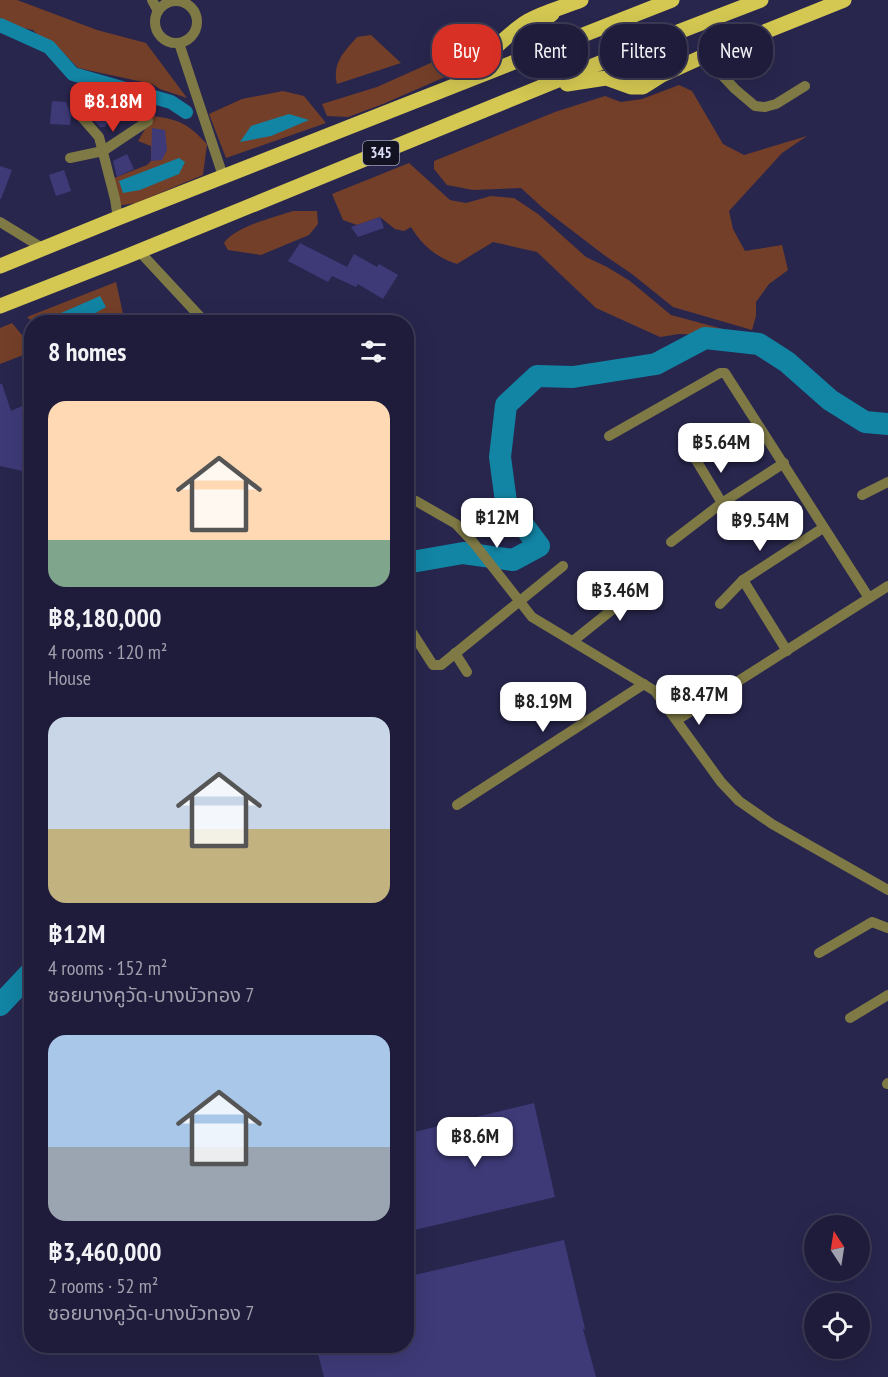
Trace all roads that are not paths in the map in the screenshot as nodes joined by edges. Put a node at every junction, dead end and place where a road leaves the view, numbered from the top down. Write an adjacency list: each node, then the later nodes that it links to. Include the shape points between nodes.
1 (152, 0): 6 (street)
2 (672, 0): 10 (main road, 345)
3 (761, 0): 9 (main road, 345)
4 (844, 0): 8 (main road)
5 (571, 3): 7 (main road); 20 (main road, via 520,26 480,63)
6 (158, 11): 11 (street, via 155,24 160,36); 11 (street, via 176,2 193,11 195,31)
7 (540, 24)
8 (773, 28)
9 (687, 29)
10 (588, 34)
11 (179, 43): 25 (street)
12 (513, 63): 20 (main road, 345)
13 (600, 63): 19 (main road, 345)
14 (606, 78): 16 (main road, via 643,87)
15 (606, 78): 19 (main road)
16 (657, 78)
17 (725, 78): 18 (street, via 754,106 776,104)
18 (805, 86)
19 (544, 87): 29 (main road, 345)
20 (443, 89): 25 (main road, 345)
21 (79, 114): 23 (street, via 99,137)
22 (148, 121): 23 (street)
23 (104, 151): 24 (street); 26 (street)
24 (70, 158)
25 (223, 176): 26 (main road, 345)
26 (118, 218): 28 (main road, 345)
27 (0, 222): 28 (street)
28 (44, 249): 30 (main road, 345)
29 (139, 251): 31 (main road, 345); 32 (street)
30 (0, 266)
31 (0, 306)
32 (198, 315)
33 (609, 436): 35 (street, via 725,373)
34 (696, 460): 38 (street)
35 (784, 463): 38 (street); 40 (street)
36 (888, 482): 37 (street)
37 (862, 495)
38 (722, 503): 41 (street)
39 (414, 504): 47 (street, via 456,524)
40 (823, 528): 44 (street); 46 (street)
41 (671, 542)
42 (563, 566): 47 (street)
43 (648, 580): 50 (street)
44 (743, 580): 48 (street); 51 (street)
45 (888, 586): 46 (street)
46 (869, 598): 51 (street)
47 (520, 601): 50 (street, via 532,617); 52 (street)
48 (720, 604)
49 (414, 635): 52 (street, via 433,665 441,665)
50 (573, 641): 54 (street)
51 (787, 651): 55 (street)
52 (455, 653): 53 (street)
53 (467, 672)
54 (644, 684): 55 (street, via 655,691); 56 (street)
55 (677, 720): 57 (street, via 739,801)
56 (457, 806)
57 (888, 890)
58 (888, 928): 59 (street, via 872,922)
59 (819, 952)
60 (888, 996): 61 (street)
61 (850, 1018)

